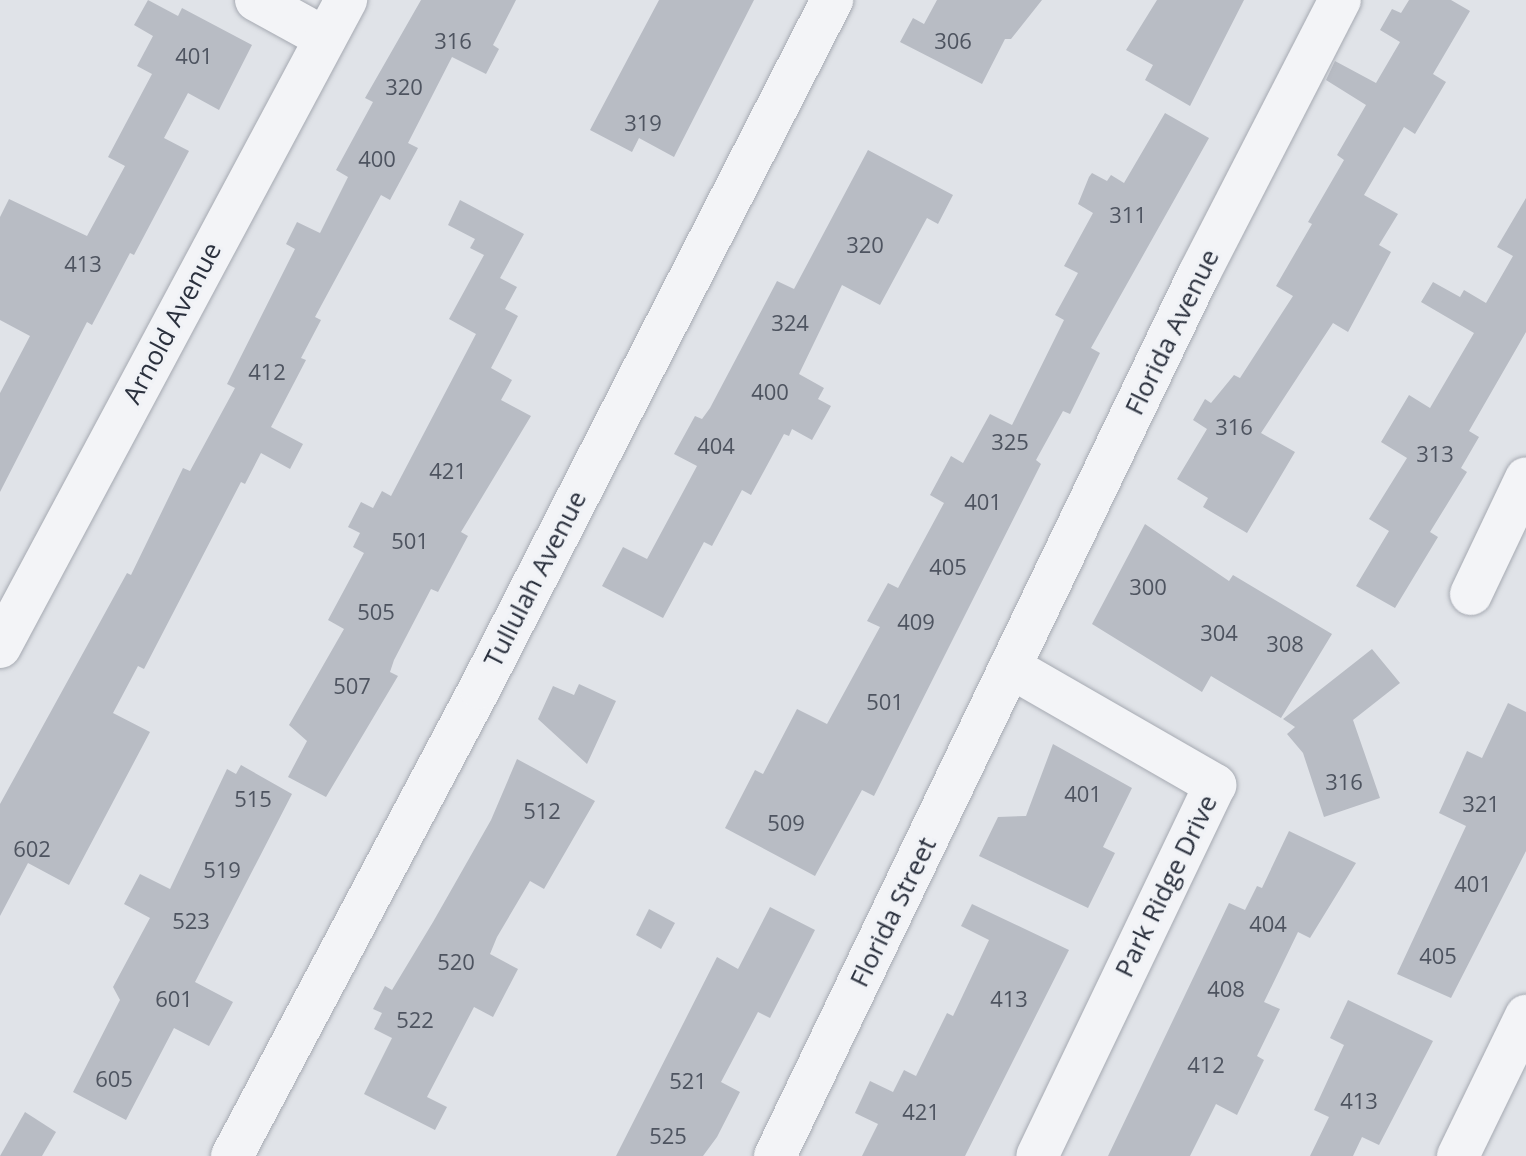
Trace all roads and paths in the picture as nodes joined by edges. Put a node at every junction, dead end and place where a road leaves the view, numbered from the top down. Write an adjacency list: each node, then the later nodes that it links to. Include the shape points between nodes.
1 (256, 0): 5 (street)
2 (346, 0): 5 (street, Arnold Avenue)
3 (832, 0): 11 (street, Tullulah Avenue, via 480,688)
4 (1340, 0): 9 (street, Florida Avenue, via 1199,274)
5 (325, 38): 8 (street, Arnold Avenue)
6 (1526, 478): 7 (street)
7 (1471, 594)
8 (0, 647)
9 (1010, 667): 12 (street, Florida Street); 13 (street, Park Ridge Drive, via 1215,785)
10 (1526, 1016): 14 (street)
11 (232, 1156)
12 (775, 1156)
13 (1037, 1156)
14 (1458, 1156)

